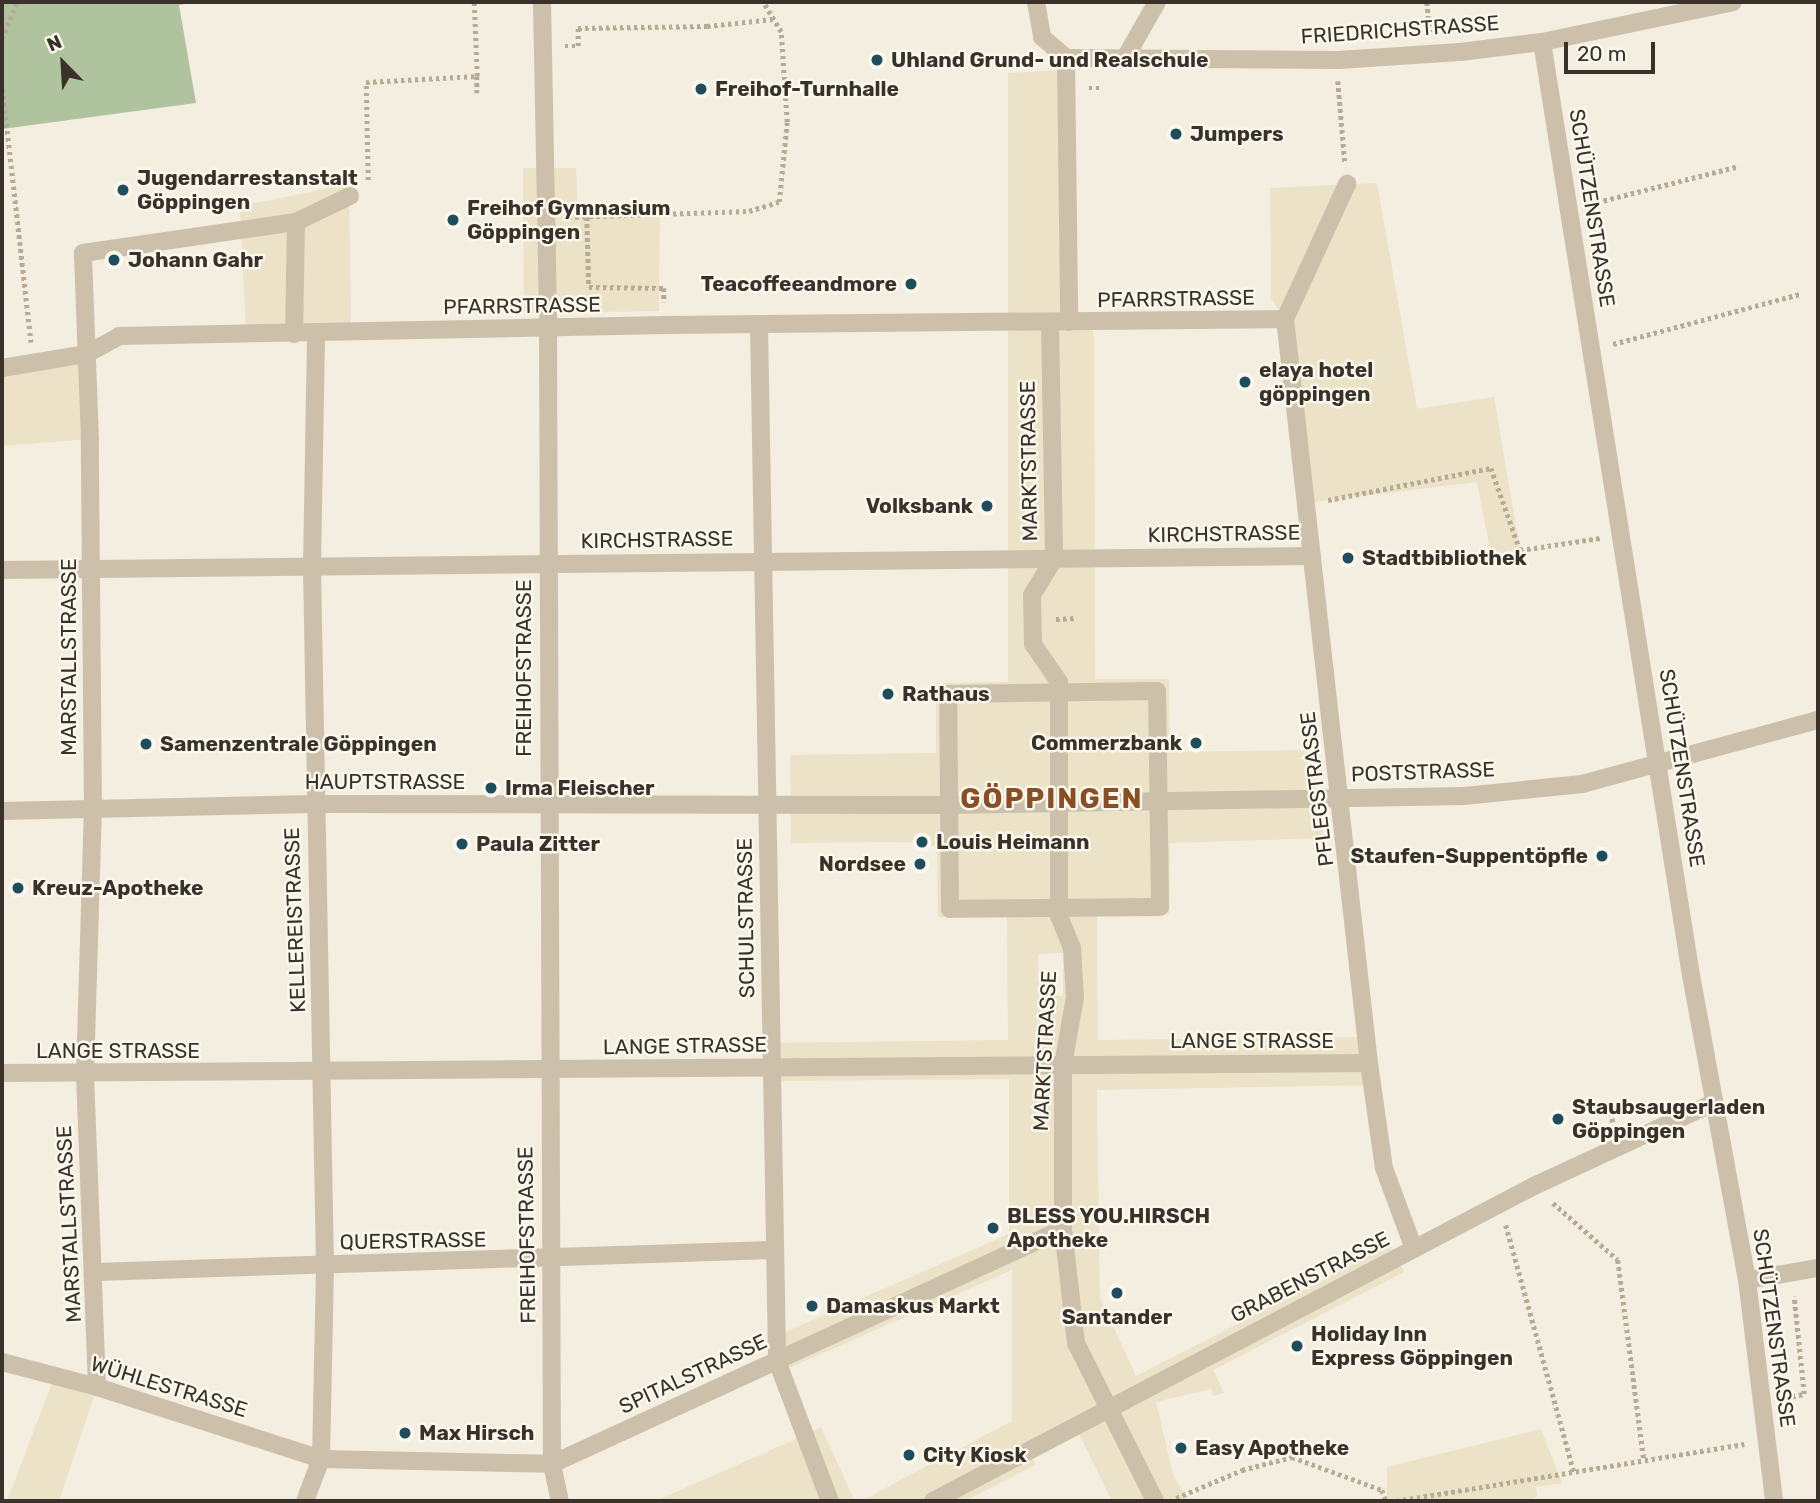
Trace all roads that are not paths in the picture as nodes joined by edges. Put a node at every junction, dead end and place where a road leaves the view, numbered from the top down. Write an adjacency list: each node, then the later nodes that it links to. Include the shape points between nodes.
1 (542, 2): 15 (street, FREIHOFSTRASSE)
2 (1036, 2): 6 (street, via 1042,37)
3 (1157, 2): 7 (street)
4 (1733, 2): 5 (street, FRIEDRICHSTRASSE)
5 (1542, 42): 7 (street, FRIEDRICHSTRASSE, via 1339,60); 29 (street, SCHÜTZENSTRASSE)
6 (1066, 58): 7 (street, FRIEDRICHSTRASSE); 13 (street)
7 (1124, 60)
8 (1347, 184): 11 (street)
9 (350, 196): 10 (street)
10 (296, 222): 16 (street); 18 (street, MARSTALLSTRASSE, via 83,253)
11 (1285, 319): 13 (street, PFARRSTRASSE); 20 (street, PFLEGSTRASSE)
12 (1050, 322): 13 (street); 14 (street, PFARRSTRASSE); 21 (street, MARKTSTRASSE)
13 (1069, 322)
14 (759, 325): 15 (street, PFARRSTRASSE); 22 (street, SCHULSTRASSE)
15 (548, 328): 17 (street, PFARRSTRASSE); 23 (street, FREIHOFSTRASSE)
16 (294, 334): 17 (street, PFARRSTRASSE); 18 (street, PFARRSTRASSE, via 119,336)
17 (316, 334): 24 (street, KELLEREISTRASSE)
18 (86, 354): 19 (street, PFARRSTRASSE); 25 (street, MARSTALLSTRASSE)
19 (2, 368)
20 (1312, 556): 21 (street, KIRCHSTRASSE); 30 (street, PFLEGSTRASSE)
21 (1054, 559): 22 (street, KIRCHSTRASSE); 27 (street, MARKTSTRASSE, via 1032,595 1033,644 1059,681)
22 (760, 562): 23 (street, KIRCHSTRASSE); 36 (street, SCHULSTRASSE)
23 (548, 564): 24 (street, KIRCHSTRASSE); 35 (street, FREIHOFSTRASSE)
24 (312, 567): 25 (street, KIRCHSTRASSE); 33 (street, KELLEREISTRASSE)
25 (92, 569): 26 (street, KIRCHSTRASSE); 38 (street, MARSTALLSTRASSE)
26 (2, 570)
27 (1059, 692): 31 (street, via 1157,691); 32 (street, MARKTSTRASSE); 34 (street, via 948,694)
28 (1818, 720): 29 (street, POSTSTRASSE)
29 (1658, 762): 30 (street, POSTSTRASSE, via 1582,784 1464,796); 47 (street, SCHÜTZENSTRASSE)
30 (1342, 797): 31 (street, POSTSTRASSE); 40 (street, PFLEGSTRASSE)
31 (1158, 801): 32 (street, POSTSTRASSE); 39 (street, via 1160,906)
32 (1059, 803): 34 (street, POSTSTRASSE); 39 (street, MARKTSTRASSE)
33 (314, 804): 35 (street, HAUPTSTRASSE); 38 (street, HAUPTSTRASSE); 43 (street, KELLEREISTRASSE)
34 (943, 805): 36 (street, HAUPTSTRASSE); 39 (street, via 950,909)
35 (546, 806): 36 (street, HAUPTSTRASSE); 44 (street, FREIHOFSTRASSE)
36 (768, 806): 42 (street, SCHULSTRASSE)
37 (2, 811): 38 (street, HAUPTSTRASSE)
38 (93, 812): 46 (street, MARSTALLSTRASSE)
39 (1059, 908): 41 (street, MARKTSTRASSE, via 1072,948 1075,998)
40 (1369, 1063): 41 (street, LANGE STRASSE); 49 (street, PFLEGSTRASSE, via 1384,1168)
41 (1063, 1065): 42 (street, LANGE STRASSE); 48 (street, MARKTSTRASSE)
42 (771, 1068): 44 (street, LANGE STRASSE); 50 (street, SCHULSTRASSE)
43 (323, 1070): 44 (street, LANGE STRASSE); 46 (street, LANGE STRASSE); 52 (street, KELLEREISTRASSE)
44 (548, 1071): 51 (street, FREIHOFSTRASSE)
45 (2, 1073): 46 (street, LANGE STRASSE)
46 (85, 1075): 54 (street, MARSTALLSTRASSE)
47 (1713, 1103): 49 (street, GRABENSTRASSE, via 1534,1186); 55 (street, SCHÜTZENSTRASSE)
48 (1063, 1229): 56 (street, SPITALSTRASSE); 59 (street, MARKTSTRASSE, via 1076,1343)
49 (1414, 1249): 59 (street, GRABENSTRASSE)
50 (774, 1250): 51 (street, QUERSTRASSE); 56 (street, SCHULSTRASSE)
51 (551, 1260): 52 (street, QUERSTRASSE); 61 (street, FREIHOFSTRASSE)
52 (325, 1266): 54 (street, QUERSTRASSE); 60 (street, KELLEREISTRASSE)
53 (1818, 1268): 55 (street)
54 (96, 1272): 58 (street, MARSTALLSTRASSE)
55 (1746, 1280): 67 (street, SCHÜTZENSTRASSE)
56 (777, 1361): 61 (street, SPITALSTRASSE); 64 (street, SCHULSTRASSE)
57 (2, 1362): 58 (street, WÜHLESTRASSE)
58 (97, 1387): 60 (street, WÜHLESTRASSE)
59 (1108, 1408): 65 (street, GRABENSTRASSE); 66 (street, MARKTSTRASSE)
60 (321, 1459): 61 (street, SPITALSTRASSE); 62 (street, KELLEREISTRASSE)
61 (552, 1464): 63 (street, FREIHOFSTRASSE)
62 (305, 1501)
63 (560, 1501)
64 (830, 1501)
65 (933, 1501)
66 (1155, 1501)
67 (1774, 1501)

